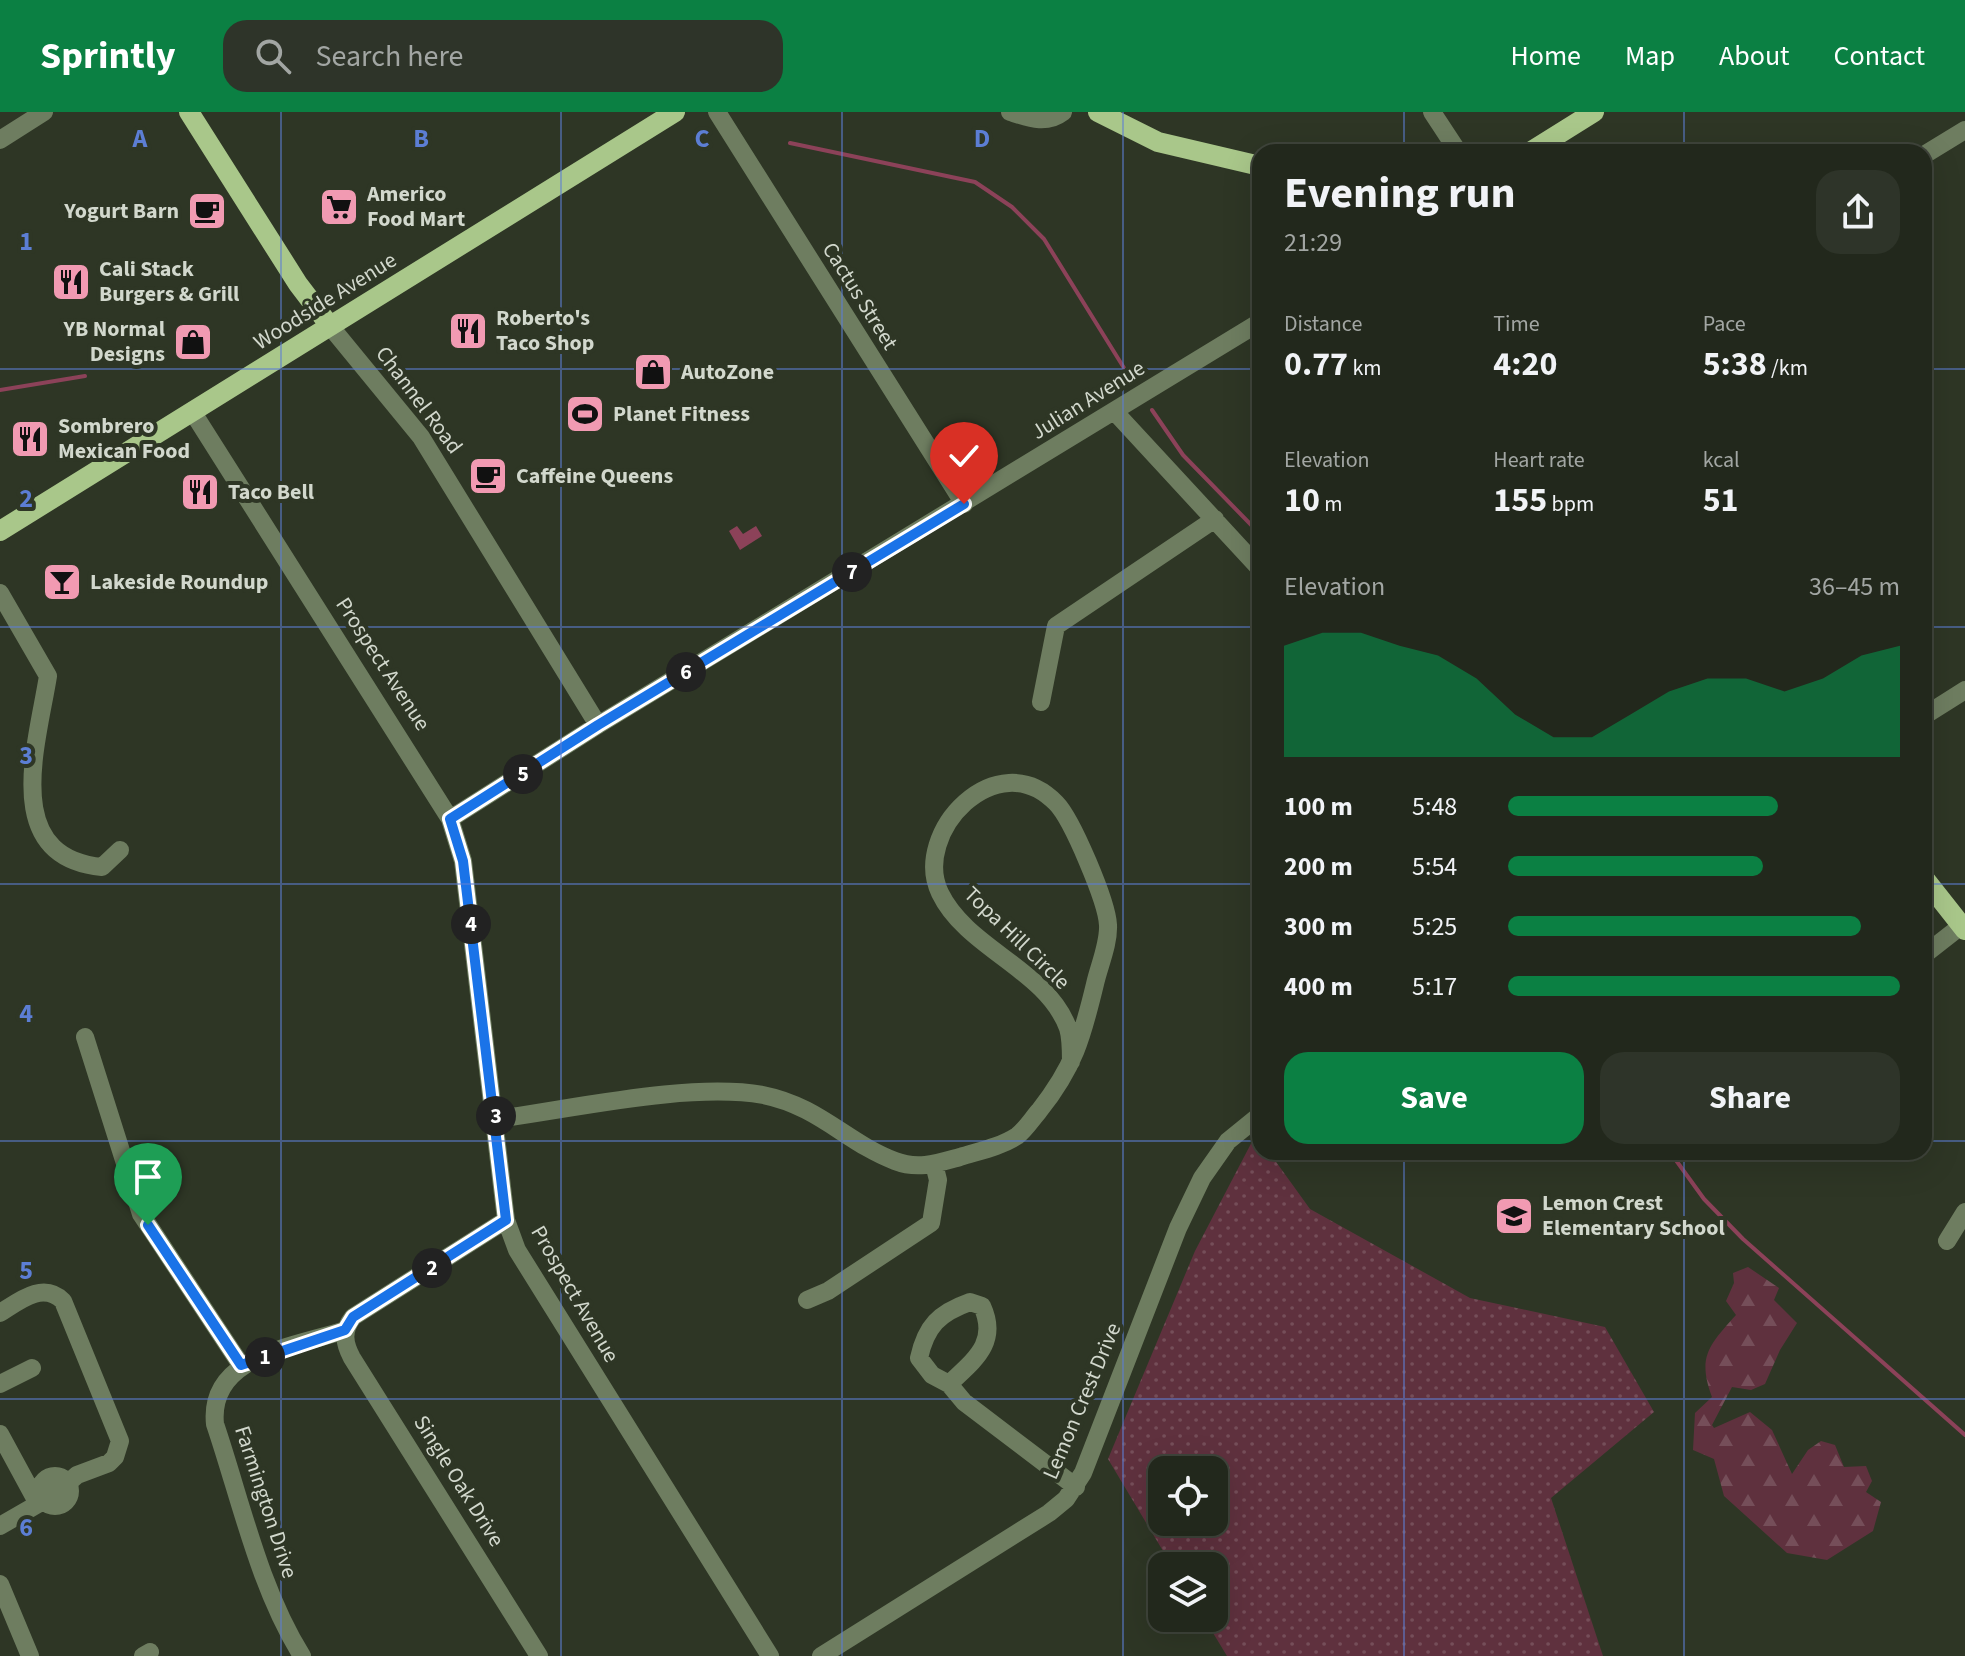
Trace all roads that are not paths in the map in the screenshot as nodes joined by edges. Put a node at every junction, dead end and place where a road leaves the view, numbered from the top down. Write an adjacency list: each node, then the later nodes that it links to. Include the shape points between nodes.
1 (44, 112): 11 (street)
2 (189, 112): 16 (main road, Channel Road)
3 (675, 112): 16 (main road, Woodside Avenue)
4 (717, 112): 20 (street, Cactus Street)
5 (1010, 112): 6 (street, via 1037,120 1053,120)
6 (1063, 112)
7 (1098, 112): 15 (main road, via 1158,142)
8 (1432, 112): 12 (street)
9 (1594, 112): 13 (main road)
10 (1965, 130): 14 (street)
11 (0, 140)
12 (1453, 144)
13 (1543, 144)
14 (1932, 150)
15 (1252, 164)
16 (330, 326): 18 (main road, Woodside Avenue); 28 (street, Channel Road, via 421,437)
17 (1252, 327): 19 (street, Julian Avenue)
18 (192, 411): 22 (main road, Woodside Avenue); 29 (street, Prospect Avenue)
19 (1114, 411): 20 (street, Julian Avenue); 21 (street)
20 (964, 504): 28 (street, Julian Avenue)
21 (1215, 519): 23 (street); 26 (street, via 1056,626)
22 (0, 531)
23 (1252, 560)
24 (0, 593): 30 (street, via 48,676 29,781 31,813 52,851 76,865 102,867)
25 (1965, 690): 27 (street)
26 (1041, 702)
27 (1932, 711)
28 (598, 725): 29 (street, Julian Avenue)
29 (450, 819): 36 (street, Prospect Avenue, via 463,861)
30 (120, 850)
31 (1932, 888): 32 (main road)
32 (1963, 928): 33 (street)
33 (1932, 949)
34 (85, 1037): 45 (street, via 141,1214)
35 (1071, 1062): 35 (street, Topa Hill Circle, via 1085,1030 1108,929 1106,906 1064,811 1047,794 999,783 976,791 957,809 940,843 934,870 938,890 970,930 1061,1014 1069,1032); 38 (street, Topa Hill Circle, via 1020,1134 998,1146)
36 (496, 1119): 38 (street, Topa Hill Circle, via 696,1092 763,1095 806,1108 894,1161); 40 (street, Prospect Avenue)
37 (1252, 1122): 50 (street, Lemon Crest Drive, via 1228,1141 1202,1178)
38 (934, 1164): 42 (street, via 938,1180 931,1223)
39 (1965, 1212): 41 (street)
40 (506, 1220): 44 (street, via 353,1317); 57 (street, Prospect Avenue, via 517,1250)
41 (1947, 1241)
42 (807, 1300)
43 (0, 1313): 51 (street, via 29,1295 57,1295 118,1432 115,1457)
44 (345, 1330): 45 (street); 56 (street, Single Oak Drive, via 352,1358)
45 (241, 1365): 55 (street, Farmington Drive, via 220,1390 215,1424 283,1625)
46 (32, 1368): 47 (street)
47 (0, 1384)
48 (949, 1384): 48 (street, via 932,1375 919,1358 924,1334 936,1319 970,1302 982,1306 989,1338 983,1352); 50 (street, via 964,1402)
49 (0, 1434): 51 (street)
50 (1076, 1487): 58 (street, Lemon Crest Drive, via 1049,1513)
51 (52, 1495): 52 (street)
52 (0, 1526)
53 (0, 1584): 54 (street)
54 (30, 1656)
55 (302, 1656)
56 (539, 1656)
57 (770, 1656)
58 (821, 1656)

